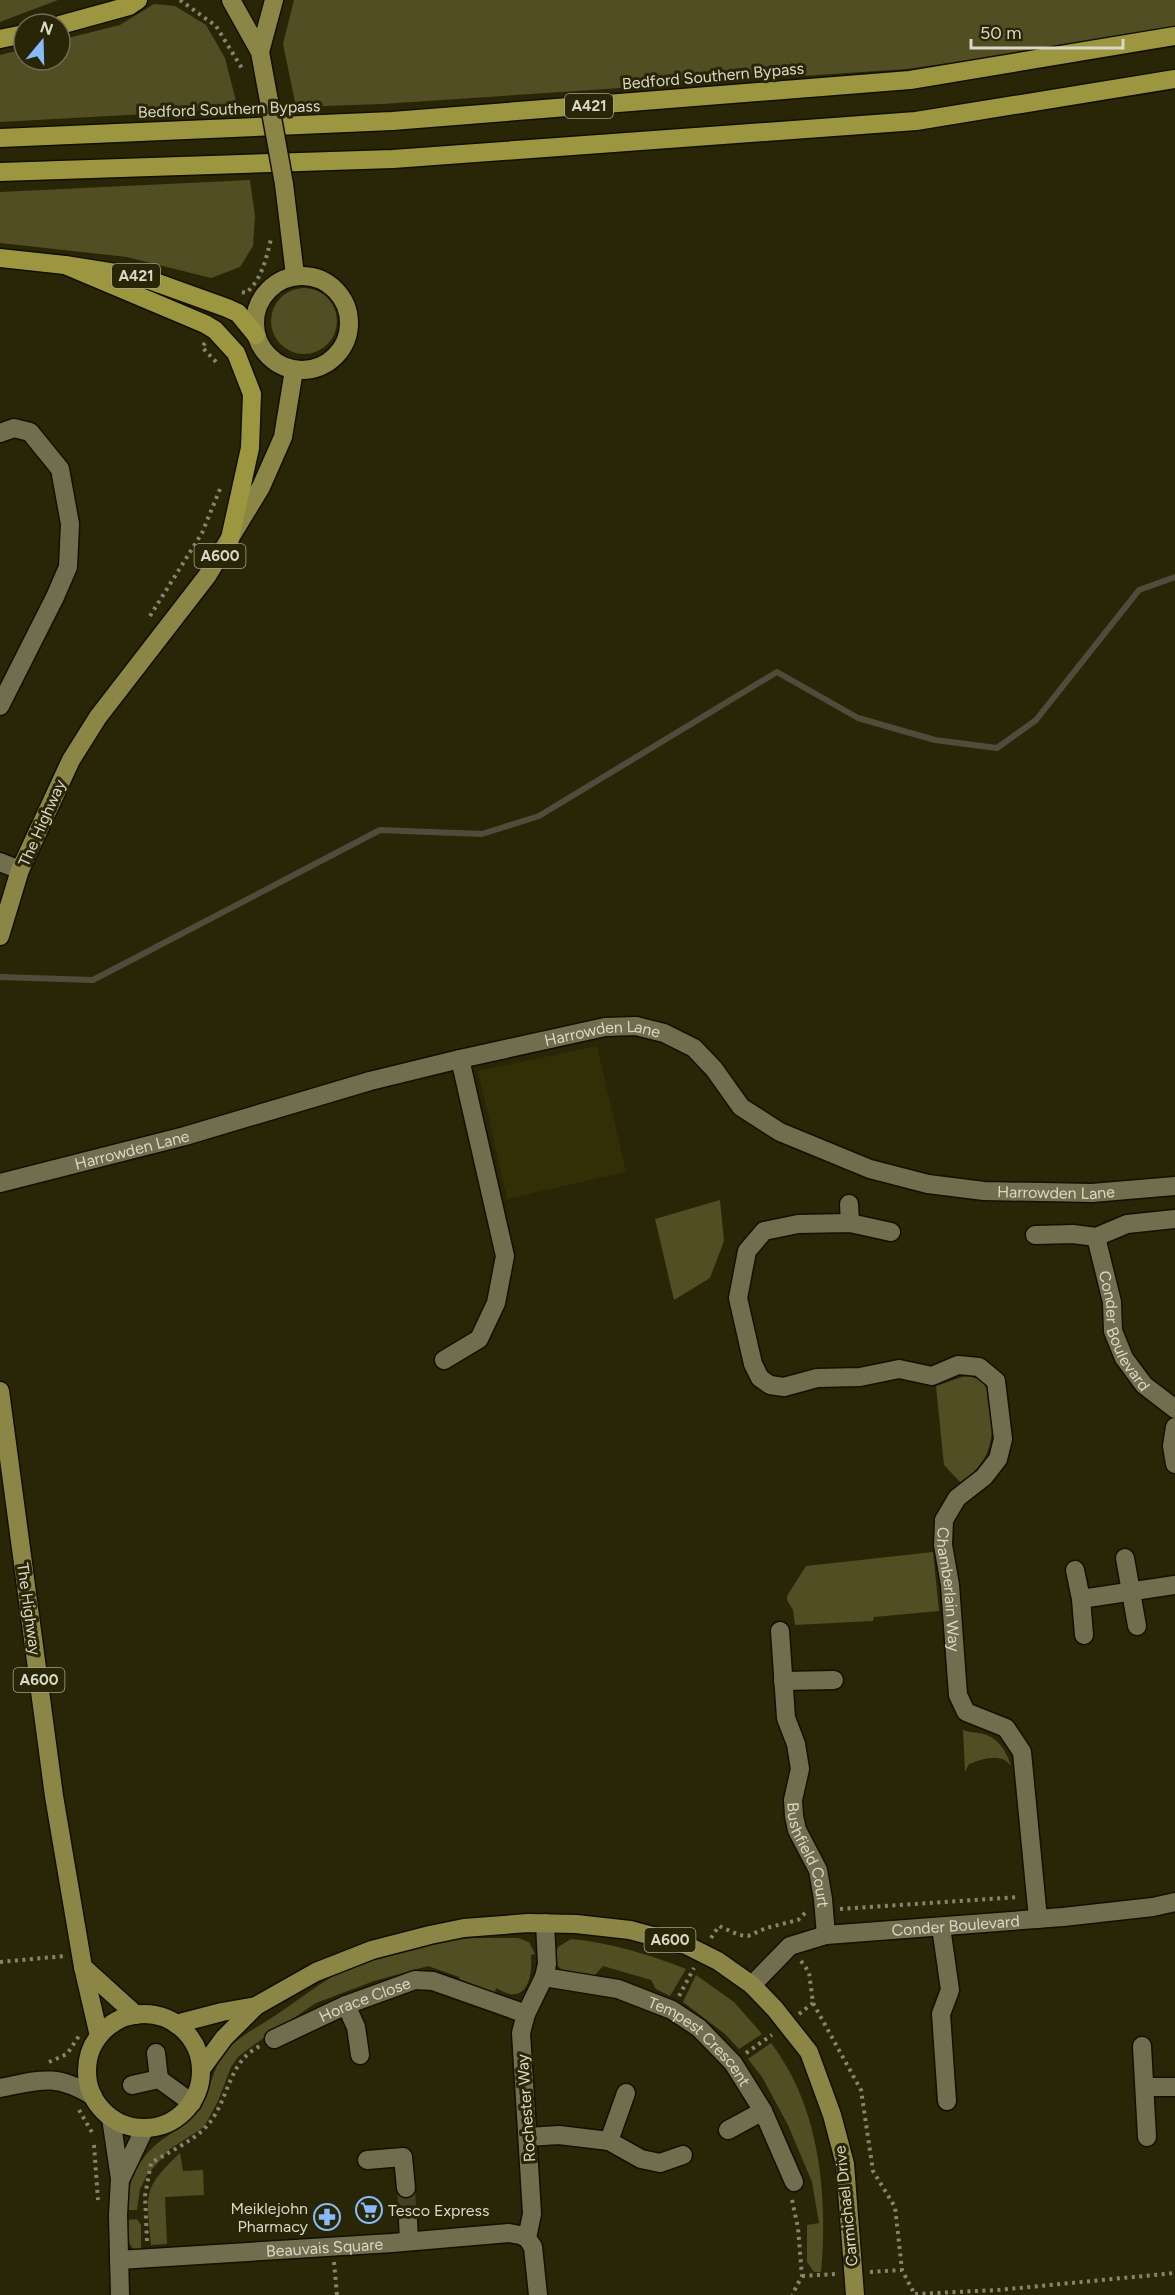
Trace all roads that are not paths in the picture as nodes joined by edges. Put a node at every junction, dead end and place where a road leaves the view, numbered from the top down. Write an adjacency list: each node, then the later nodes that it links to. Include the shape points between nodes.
1 (138, 0): 4 (highway)
2 (231, 0): 6 (main road)
3 (274, 0): 6 (main road)
4 (72, 22)
5 (1175, 36): 8 (highway, Bedford Southern Bypass / A421, via 910,80 392,121)
6 (260, 52): 12 (main road, bridge, via 284,184)
7 (1175, 79): 9 (highway, via 916,121 393,159)
8 (0, 138)
9 (0, 172)
10 (0, 258): 11 (highway, A421)
11 (65, 265): 13 (highway, A421, via 141,277 227,308 238,313); 16 (highway, A421, via 205,324 236,353 252,394 250,448)
12 (295, 275): 13 (main road, via 267,290 254,319); 14 (main road, via 312,276 340,292 348,307 350,323 339,354 310,370)
13 (256, 335): 14 (main road, via 270,358)
14 (294, 370): 16 (main road, A600, via 282,437 261,488)
15 (0, 433): 17 (street, via 14,428 30,432 60,469 70,524 68,567)
16 (229, 543): 19 (main road, The Highway / A600, via 98,717 71,760)
17 (0, 706)
18 (0, 862): 19 (street)
19 (20, 870): 20 (main road, The Highway / A600)
20 (0, 936)
21 (460, 1059): 22 (street, Harrowden Lane); 23 (street, Harrowden Lane, via 605,1028 636,1026 664,1032 694,1048 741,1107 780,1132 870,1169 928,1184 984,1191 1092,1193); 30 (street, via 505,1256 496,1303 479,1339)
22 (0, 1183)
23 (1175, 1186)
24 (849, 1204): 26 (street)
25 (1175, 1219): 29 (street, via 1127,1224)
26 (850, 1223): 27 (street, Chamberlain Way); 46 (street, Chamberlain Way, via 798,1224 764,1231 747,1251 738,1298 753,1364 760,1378 770,1385 784,1387 817,1378 860,1377 899,1369 932,1376 958,1365 980,1367 996,1381 1003,1438 998,1459 984,1477 957,1498 944,1520 943,1545 958,1695 966,1712 1006,1728 1022,1752)
27 (891, 1232)
28 (1035, 1235): 29 (street)
29 (1096, 1237): 32 (street, Conder Boulevard, via 1112,1302 1113,1331 1124,1358 1144,1385)
30 (444, 1359)
31 (0, 1392): 50 (main road, The Highway / A600, via 54,1796)
32 (1175, 1409)
33 (1175, 1427): 34 (street)
34 (1175, 1464)
35 (1125, 1558): 38 (street)
36 (1075, 1570): 39 (street)
37 (1175, 1585): 38 (street)
38 (1132, 1592): 39 (street); 40 (street)
39 (1082, 1599): 42 (street)
40 (1137, 1626)
41 (780, 1631): 44 (street, Bushfield Court)
42 (1084, 1635)
43 (834, 1680): 44 (street)
44 (783, 1681): 49 (street, Bushfield Court, via 786,1718 800,1768 794,1816 818,1870)
45 (1175, 1902): 46 (street, Conder Boulevard)
46 (1038, 1919): 48 (street, Conder Boulevard)
47 (545, 1923): 51 (street, Rochester Way); 52 (main road, Carmichael Drive / A600, via 603,1926 657,1936 718,1961); 54 (main road, Carmichael Drive / A600, via 464,1928 372,1950 316,1972)
48 (941, 1927): 49 (street, Conder Boulevard); 71 (street, via 950,1990 941,2014)
49 (826, 1935): 52 (street, Conder Boulevard, via 790,1946)
50 (82, 1961): 56 (main road); 58 (main road, The Highway / A600)
51 (544, 1977): 55 (street, Rochester Way); 73 (street, Tempest Crescent, via 618,1989 672,2010 699,2028 733,2063)
52 (752, 1985): 91 (main road, Carmichael Drive / A600, via 809,2052 832,2115 845,2164)
53 (346, 2005): 55 (street, Horace Close, via 415,1980 433,1981); 59 (street, Horace Close); 62 (street, via 356,2027)
54 (256, 2006): 57 (main road, Carmichael Drive / A600); 63 (main road, Carmichael Drive / A600, via 224,2038)
55 (526, 2014): 77 (street, Rochester Way, via 521,2033)
56 (136, 2015): 57 (main road, via 164,2018); 58 (main road, via 116,2022)
57 (176, 2024): 63 (main road, via 194,2043)
58 (99, 2036): 70 (main road, via 87,2063)
59 (274, 2039)
60 (1142, 2046): 66 (street)
61 (156, 2053): 64 (street)
62 (360, 2055)
63 (202, 2068): 72 (main road, via 200,2086)
64 (159, 2079): 65 (street); 72 (street)
65 (132, 2085)
66 (1145, 2087): 67 (street); 78 (street)
67 (1175, 2087)
68 (0, 2088): 70 (street, via 47,2079 75,2085)
69 (626, 2093): 79 (street)
70 (93, 2096): 74 (main road)
71 (947, 2101)
72 (192, 2103): 75 (main road, via 163,2126)
73 (763, 2111): 76 (street); 83 (street, Tempest Crescent)
74 (111, 2118): 75 (main road, via 127,2126); 82 (street)
75 (145, 2128): 82 (street)
76 (728, 2130)
77 (528, 2137): 79 (street, via 559,2134); 86 (street, Rochester Way, via 532,2214)
78 (1147, 2137)
79 (609, 2141): 80 (street, via 641,2159 660,2163)
80 (683, 2155)
81 (367, 2160): 84 (street, via 404,2157)
82 (120, 2180): 88 (street)
83 (794, 2182)
84 (406, 2188)
85 (408, 2220): 87 (street)
86 (527, 2238): 87 (street, Beauvais Square, via 509,2233); 90 (street, Rochester Way, via 533,2247)
87 (409, 2241): 88 (street, Beauvais Square)
88 (119, 2260): 89 (street)
89 (120, 2295)
90 (538, 2295)
91 (855, 2295)

